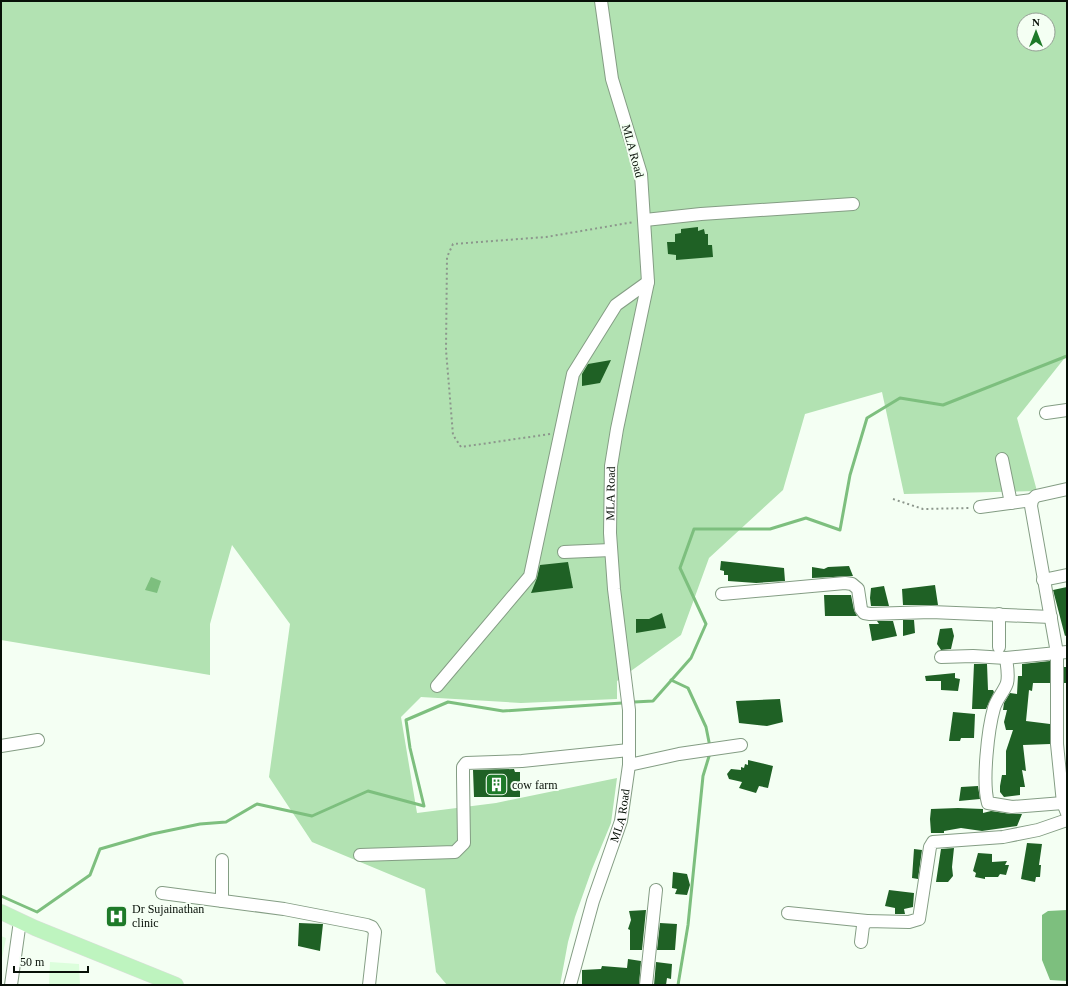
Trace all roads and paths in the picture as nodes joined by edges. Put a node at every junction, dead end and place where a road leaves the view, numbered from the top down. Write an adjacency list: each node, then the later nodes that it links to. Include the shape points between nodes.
1 (601, 1): 3 (street, MLA Road, via 612,79 640,174)
2 (853, 204): 3 (street)
3 (645, 220): 4 (street, MLA Road); 7 (path, via 546,237 453,244 446,257 446,350 453,435 461,447)
4 (648, 282): 7 (street, via 616,305 573,374); 14 (street, MLA Road, via 611,466)
5 (1067, 410): 6 (street)
6 (1046, 413)
7 (560, 432): 25 (street, via 530,576)
8 (1002, 459): 12 (street)
9 (1067, 489): 11 (street, via 1036,496)
10 (893, 499): 13 (path, via 923,509)
11 (1032, 500): 12 (street); 17 (street)
12 (1011, 503): 13 (street)
13 (980, 507)
14 (612, 550): 15 (street); 29 (street, MLA Road, via 614,589 629,710)
15 (564, 552)
16 (1067, 575): 17 (street)
17 (1043, 580): 20 (street)
18 (722, 594): 19 (street, via 845,583 852,584 858,589 864,613)
19 (999, 614): 20 (street); 21 (street)
20 (1051, 617): 22 (street)
21 (999, 647)
22 (1062, 653): 24 (street); 31 (street, via 1057,744)
23 (941, 657): 24 (street)
24 (1006, 658): 31 (street, via 1007,683 996,702 985,776 988,802 1012,807)
25 (437, 686)
26 (38, 740): 28 (street)
27 (741, 745): 30 (street, via 679,754)
28 (1, 746)
29 (629, 750): 30 (street, MLA Road); 33 (street, via 466,764 463,767 462,848 455,852)
30 (630, 765): 46 (street, MLA Road, via 621,821 591,908)
31 (1065, 808)
32 (1067, 820): 41 (street, via 1038,830 1003,837 933,842 930,847 919,919 909,922)
33 (360, 854)
34 (222, 860): 37 (street)
35 (656, 890): 47 (street)
36 (162, 893): 37 (street)
37 (222, 901): 45 (street, via 359,922 372,927 375,937)
38 (1, 912): 40 (main road)
39 (788, 913): 41 (street)
40 (20, 921): 43 (street); 44 (main road)
41 (866, 921): 42 (street)
42 (861, 942)
43 (11, 985)
44 (176, 985)
45 (369, 985)
46 (570, 985)
47 (646, 985)

